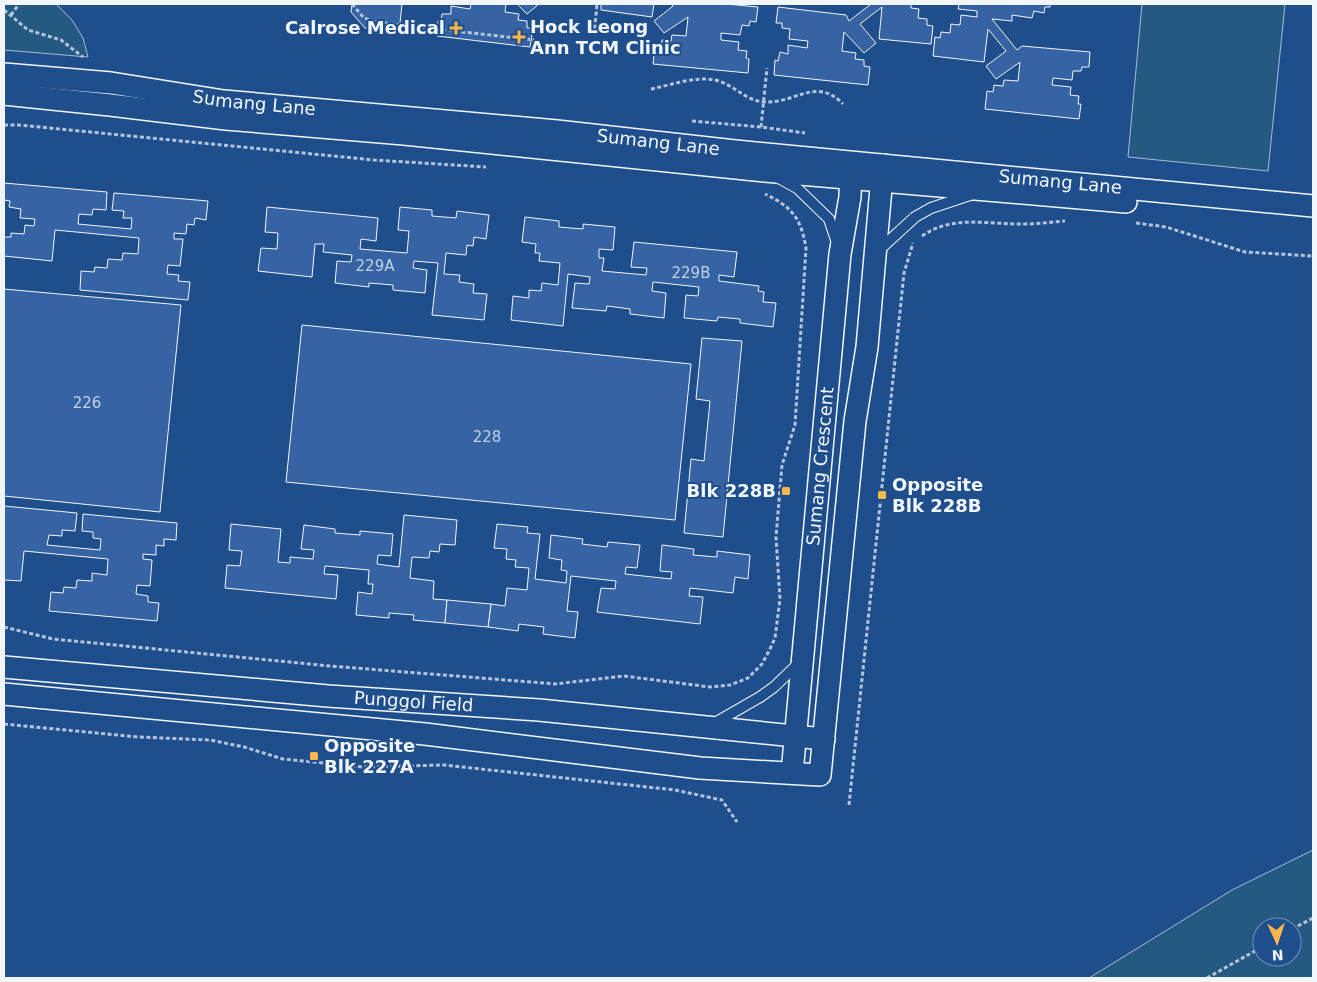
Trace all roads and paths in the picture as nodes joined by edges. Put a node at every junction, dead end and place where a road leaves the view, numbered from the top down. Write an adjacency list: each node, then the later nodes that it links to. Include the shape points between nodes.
1 (19, 4): 5 (path)
2 (352, 4): 7 (path, via 364,18 376,22)
3 (597, 4): 6 (path)
4 (4, 10): 5 (path)
5 (11, 15): 8 (path, via 28,30 61,40)
6 (594, 35)
7 (534, 40)
8 (88, 61)
9 (767, 68): 14 (path)
10 (4, 74): 13 (street, Sumang Lane)
11 (651, 89): 14 (path, via 716,80)
12 (4, 94): 13 (street, Sumang Lane)
13 (111, 94): 19 (street, Sumang Lane, via 224,101 557,132); 20 (street, Sumang Lane, via 226,119)
14 (763, 102): 15 (path, via 783,101 814,91 834,94); 17 (path)
15 (843, 104)
16 (4, 125): 18 (path)
17 (761, 127)
18 (491, 168)
19 (851, 170): 20 (street, Sumang Lane); 21 (street, Sumang Lane); 28 (street, Sumang Crescent, via 850,197)
20 (765, 171): 28 (lane, via 797,188 829,219)
21 (882, 173): 22 (street, Sumang Lane); 24 (street, Sumang Lane); 29 (street, Sumang Crescent)
22 (986, 190): 25 (street, Sumang Lane); 29 (lane, via 931,208 915,217)
23 (758, 192): 31 (path, via 784,204 799,220 806,248 795,425 782,465 776,537 780,599 775,638 762,664 748,678 730,685 710,687 624,676 556,684 53,639)
24 (1313, 206)
25 (1313, 219)
26 (1070, 221): 41 (path, via 1026,224 955,222 930,230 913,243 904,273)
27 (1126, 222): 30 (path, via 1166,227 1245,252)
28 (840, 254): 32 (street, Sumang Crescent)
29 (874, 254): 38 (street, Sumang Crescent)
30 (1313, 256)
31 (4, 627)
32 (804, 659): 36 (lane, via 760,697); 37 (street, Sumang Crescent)
33 (4, 667): 36 (street, Punggol Field, via 318,695 539,710)
34 (4, 694): 39 (street, Punggol Field, via 425,734 700,768)
35 (4, 724): 42 (path, via 138,737 210,740 283,759 324,764 363,767 444,765 676,790 722,800)
36 (708, 727): 37 (street, Punggol Field)
37 (796, 737): 38 (street, Punggol Field); 39 (street, Sumang Crescent)
38 (824, 739): 40 (street, Sumang Crescent)
39 (792, 773): 40 (street, Punggol Field)
40 (820, 775)
41 (850, 805)
42 (737, 822)
43 (1252, 952): 44 (path)
44 (1207, 978)

